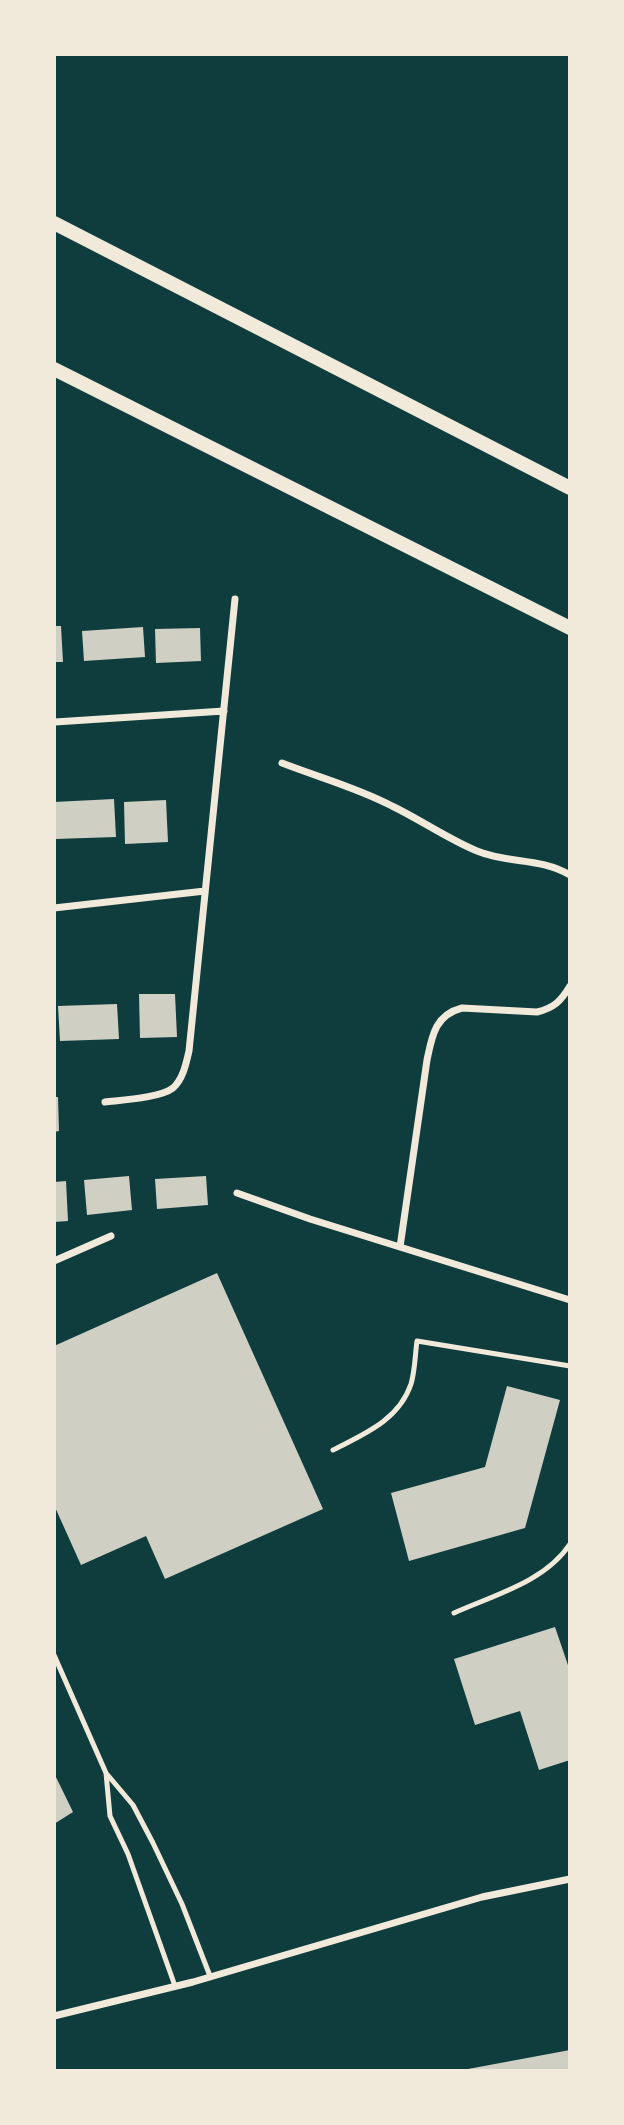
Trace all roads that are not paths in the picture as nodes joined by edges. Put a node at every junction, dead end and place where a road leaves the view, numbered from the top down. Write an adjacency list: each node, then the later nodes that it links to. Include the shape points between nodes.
1 (54, 223): 3 (main road)
2 (54, 369): 5 (main road)
3 (570, 488)
4 (235, 599): 6 (street)
5 (570, 628)
6 (223, 711): 7 (street); 10 (street)
7 (55, 722)
8 (282, 763): 9 (street, via 389,804 477,851 556,867)
9 (570, 875)
10 (205, 891): 11 (street); 13 (street, via 189,1051 179,1080 161,1094)
11 (54, 908)
12 (570, 986): 16 (street, via 558,1004 537,1013 462,1008 440,1020 427,1060)
13 (105, 1102)
14 (237, 1193): 16 (street)
15 (111, 1236): 17 (street)
16 (400, 1247): 18 (street)
17 (54, 1261)
18 (570, 1300)
19 (570, 1366): 20 (lane, via 417,1341 411,1382 392,1416)
20 (333, 1450)
21 (570, 1544): 22 (lane, via 559,1560 535,1577)
22 (454, 1613)
23 (54, 1655): 24 (lane)
24 (106, 1773): 26 (lane, via 133,1805 153,1843); 27 (lane, via 110,1816)
25 (570, 1879): 26 (street, via 482,1897)
26 (210, 1976): 27 (street)
27 (175, 1986): 28 (street)
28 (55, 2016)

